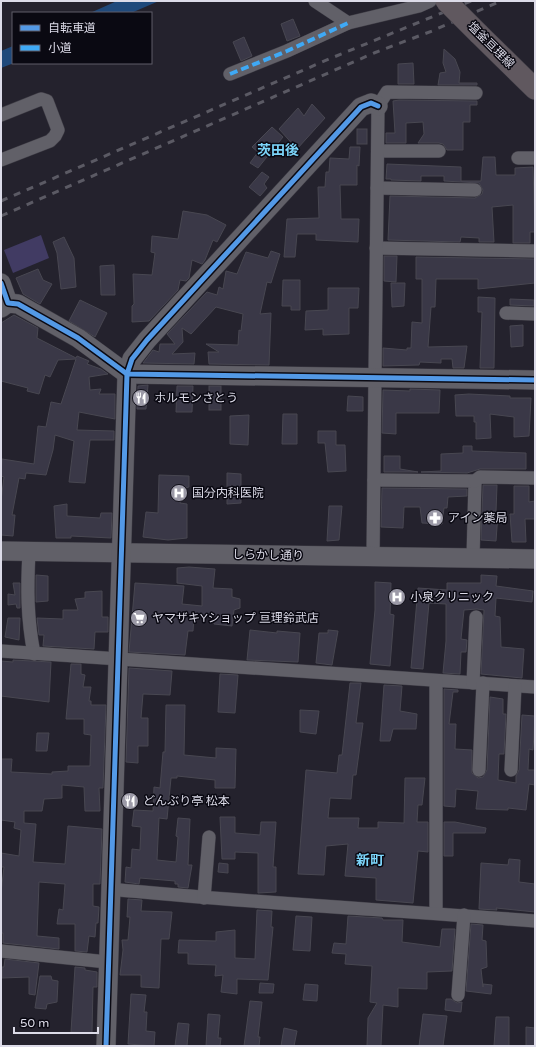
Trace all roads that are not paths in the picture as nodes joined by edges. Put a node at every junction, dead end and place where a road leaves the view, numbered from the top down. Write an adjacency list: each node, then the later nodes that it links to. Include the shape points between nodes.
1 (315, 1): 4 (street)
2 (430, 1): 4 (street)
3 (446, 1): 6 (main road, 塩釜亘理線, bridge)
4 (348, 23): 5 (street)
5 (230, 74)
6 (535, 88)
7 (476, 93): 8 (street, via 387,92)
8 (378, 106): 10 (street); 23 (street, via 371,103 361,107 147,340 132,359)
9 (1, 115): 14 (street, via 41,99 47,101 58,130 50,141)
10 (378, 151): 11 (street); 15 (street)
11 (439, 151)
12 (518, 158): 13 (street)
13 (535, 158)
14 (1, 160)
15 (378, 188): 16 (street); 17 (street)
16 (475, 190)
17 (376, 248): 18 (street); 24 (street)
18 (535, 251)
19 (1, 282): 20 (street)
20 (5, 305): 23 (street, via 18,304 78,338)
21 (506, 313): 22 (street)
22 (535, 314)
23 (127, 374): 24 (street); 31 (street)
24 (375, 377): 25 (street); 27 (street)
25 (535, 380)
26 (535, 478): 28 (street, via 480,477)
27 (374, 480): 28 (street); 32 (street)
28 (475, 481): 33 (street)
29 (1, 551): 30 (street, しらかし通り)
30 (29, 552): 31 (street, しらかし通り); 37 (street, via 28,621)
31 (120, 552): 32 (street, しらかし通り); 38 (street)
32 (373, 557): 33 (street, しらかし通り)
33 (473, 558): 34 (street, しらかし通り)
34 (535, 559)
35 (476, 617): 40 (street)
36 (1, 651): 37 (street)
37 (34, 654): 38 (street)
38 (117, 660): 39 (street); 46 (street)
39 (436, 681): 40 (street); 48 (street)
40 (478, 683): 41 (street); 43 (street)
41 (515, 686): 42 (street); 44 (street)
42 (535, 687)
43 (479, 770)
44 (511, 770)
45 (209, 837): 47 (street)
46 (110, 889): 47 (street); 52 (street)
47 (204, 898): 48 (street)
48 (436, 913): 49 (street)
49 (464, 915): 50 (street); 53 (street)
50 (535, 921)
51 (1, 951): 52 (street)
52 (107, 962): 54 (street)
53 (458, 995)
54 (106, 1046)

